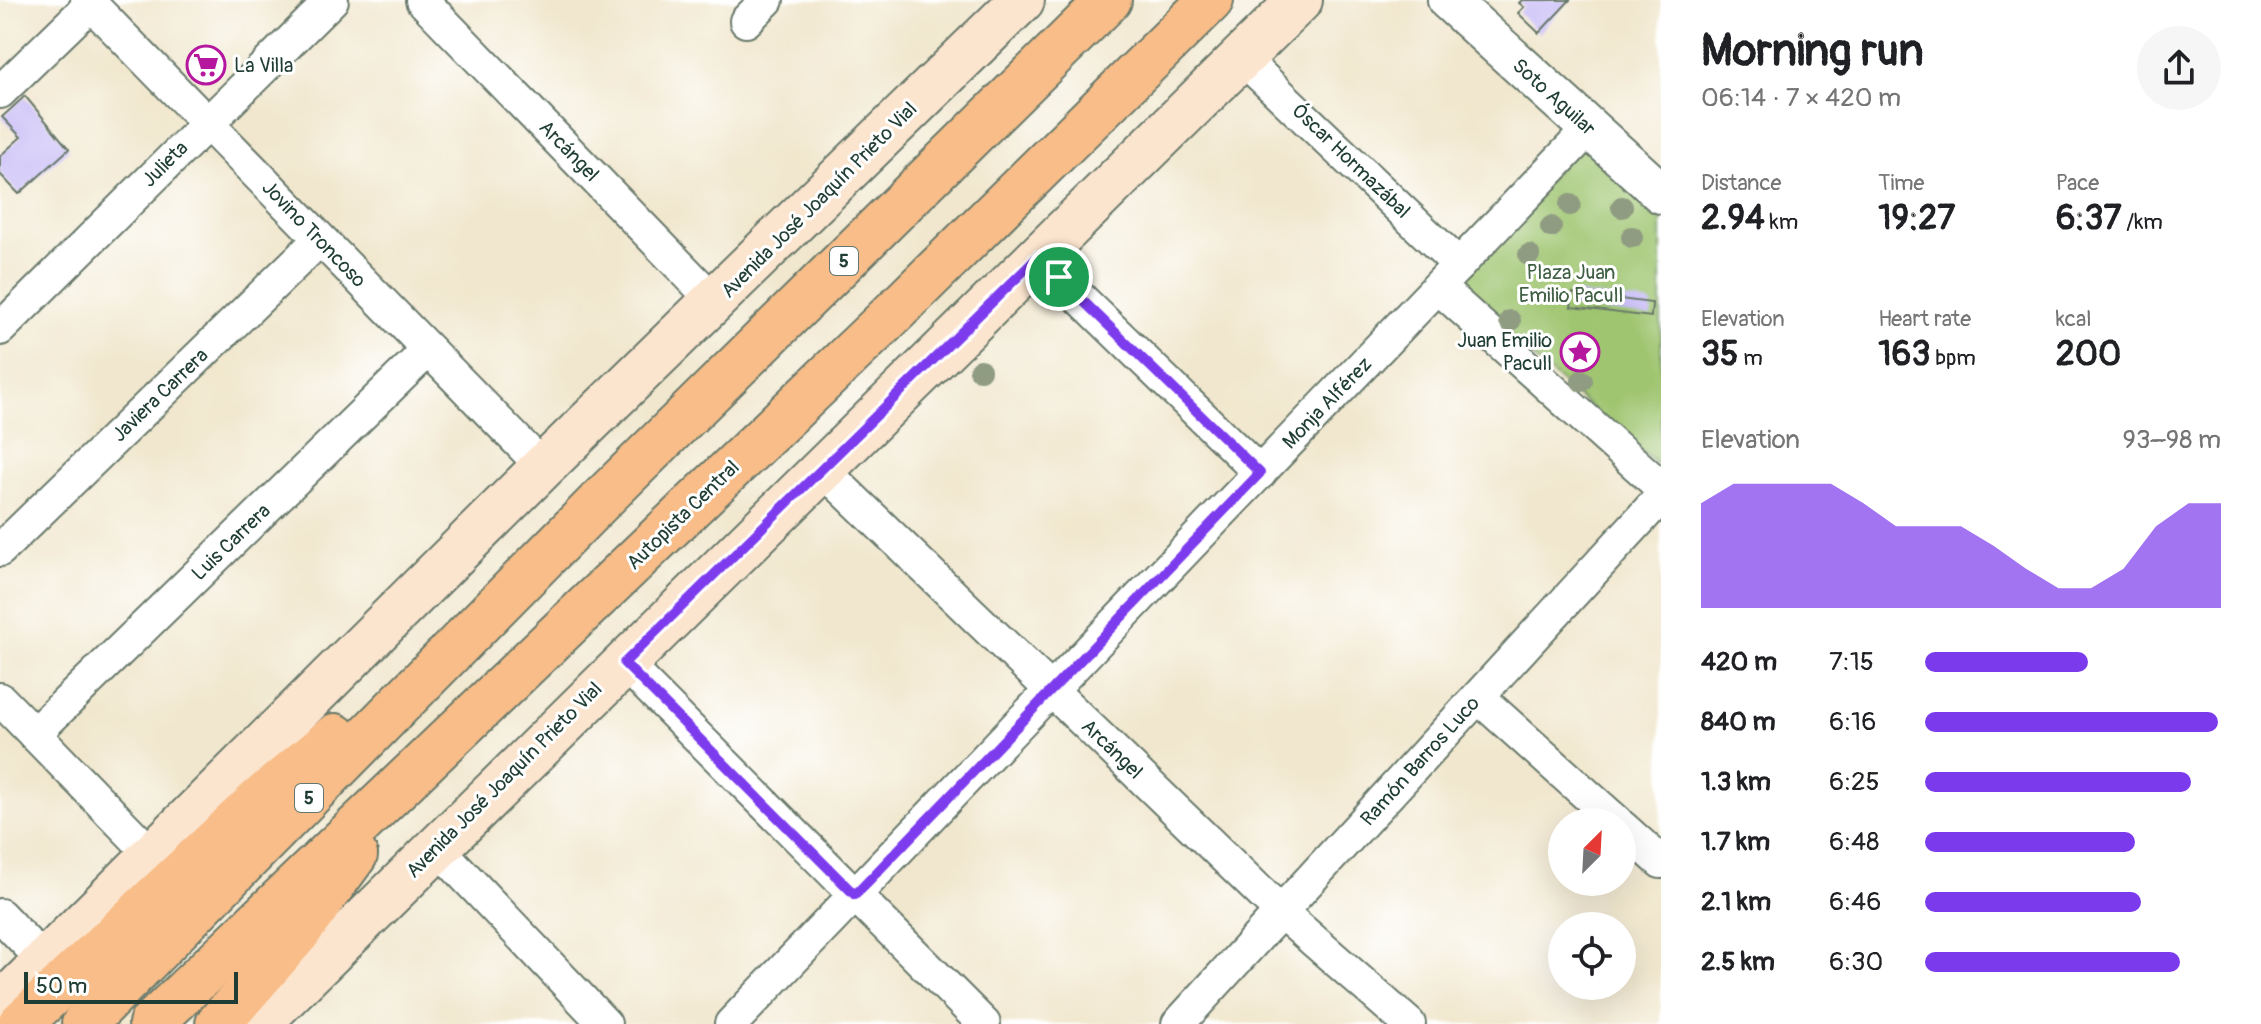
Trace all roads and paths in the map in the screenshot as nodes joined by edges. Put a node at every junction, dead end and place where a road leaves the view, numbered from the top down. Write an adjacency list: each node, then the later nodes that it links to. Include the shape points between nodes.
1 (332, 0): 11 (street, Julieta)
2 (422, 0): 17 (street, Arcángel)
3 (1022, 0): 17 (main road, Avenida José Joaquín Prieto Vial)
4 (1109, 0): 26 (highway, 5)
5 (1211, 0): 32 (highway, Autopista Central)
6 (1300, 0): 9 (main road, Avenida José Joaquín Prieto Vial)
7 (1448, 0): 12 (street, Soto Aguilar)
8 (89, 2): 10 (street); 11 (street, Jovino Troncoso)
9 (1242, 58): 15 (main road, Avenida José Joaquín Prieto Vial); 16 (street, Óscar Hormazábal)
10 (0, 92)
11 (207, 123): 14 (street, Jovino Troncoso); 18 (street, Julieta)
12 (1589, 129): 13 (street, Soto Aguilar); 16 (street, Monja Alférez)
13 (1661, 193)
14 (319, 240): 19 (street, Jovino Troncoso); 25 (street, Javiera Carrera)
15 (1038, 257): 21 (main road, Avenida José Joaquín Prieto Vial); 22 (street)
16 (1449, 276): 22 (street, Monja Alférez); 23 (street, Óscar Hormazábal)
17 (715, 302): 20 (main road, Avenida José Joaquín Prieto Vial)
18 (0, 329)
19 (428, 350): 20 (street, Jovino Troncoso); 31 (street, Luis Carrera)
20 (543, 467): 36 (main road, Avenida José Joaquín Prieto Vial)
21 (821, 468): 27 (main road, Avenida José Joaquín Prieto Vial); 28 (street, Arcángel)
22 (1260, 473): 28 (street, Monja Alférez)
23 (1661, 487)
24 (1661, 497): 29 (street, Ramón Barros Luco)
25 (0, 550)
26 (471, 633): 43 (highway, via 377,701 260,799); 44 (highway, 5)
27 (624, 663): 35 (main road, Avenida José Joaquín Prieto Vial); 38 (street)
28 (1051, 690): 38 (street, Monja Alférez); 39 (street, Arcángel)
29 (1478, 697): 33 (street); 39 (street, Ramón Barros Luco)
30 (0, 699): 31 (street)
31 (34, 734): 36 (street)
32 (407, 777): 45 (highway, Autopista Central); 46 (highway, via 297,934)
33 (1601, 808)
34 (1636, 840): 37 (street)
35 (437, 847): 47 (main road, Avenida José Joaquín Prieto Vial); 48 (street)
36 (153, 856): 41 (main road, Avenida José Joaquín Prieto Vial)
37 (1661, 862)
38 (855, 895): 49 (street, Monja Alférez); 50 (street)
39 (1281, 912): 51 (street, Ramón Barros Luco); 52 (street, Arcángel)
40 (0, 915): 41 (street)
41 (45, 962): 42 (main road, Avenida José Joaquín Prieto Vial)
42 (0, 1006)
43 (20, 1024)
44 (84, 1024)
45 (151, 1024)
46 (218, 1024)
47 (258, 1024)
48 (605, 1024)
49 (731, 1024)
50 (984, 1024)
51 (1178, 1024)
52 (1409, 1024)

